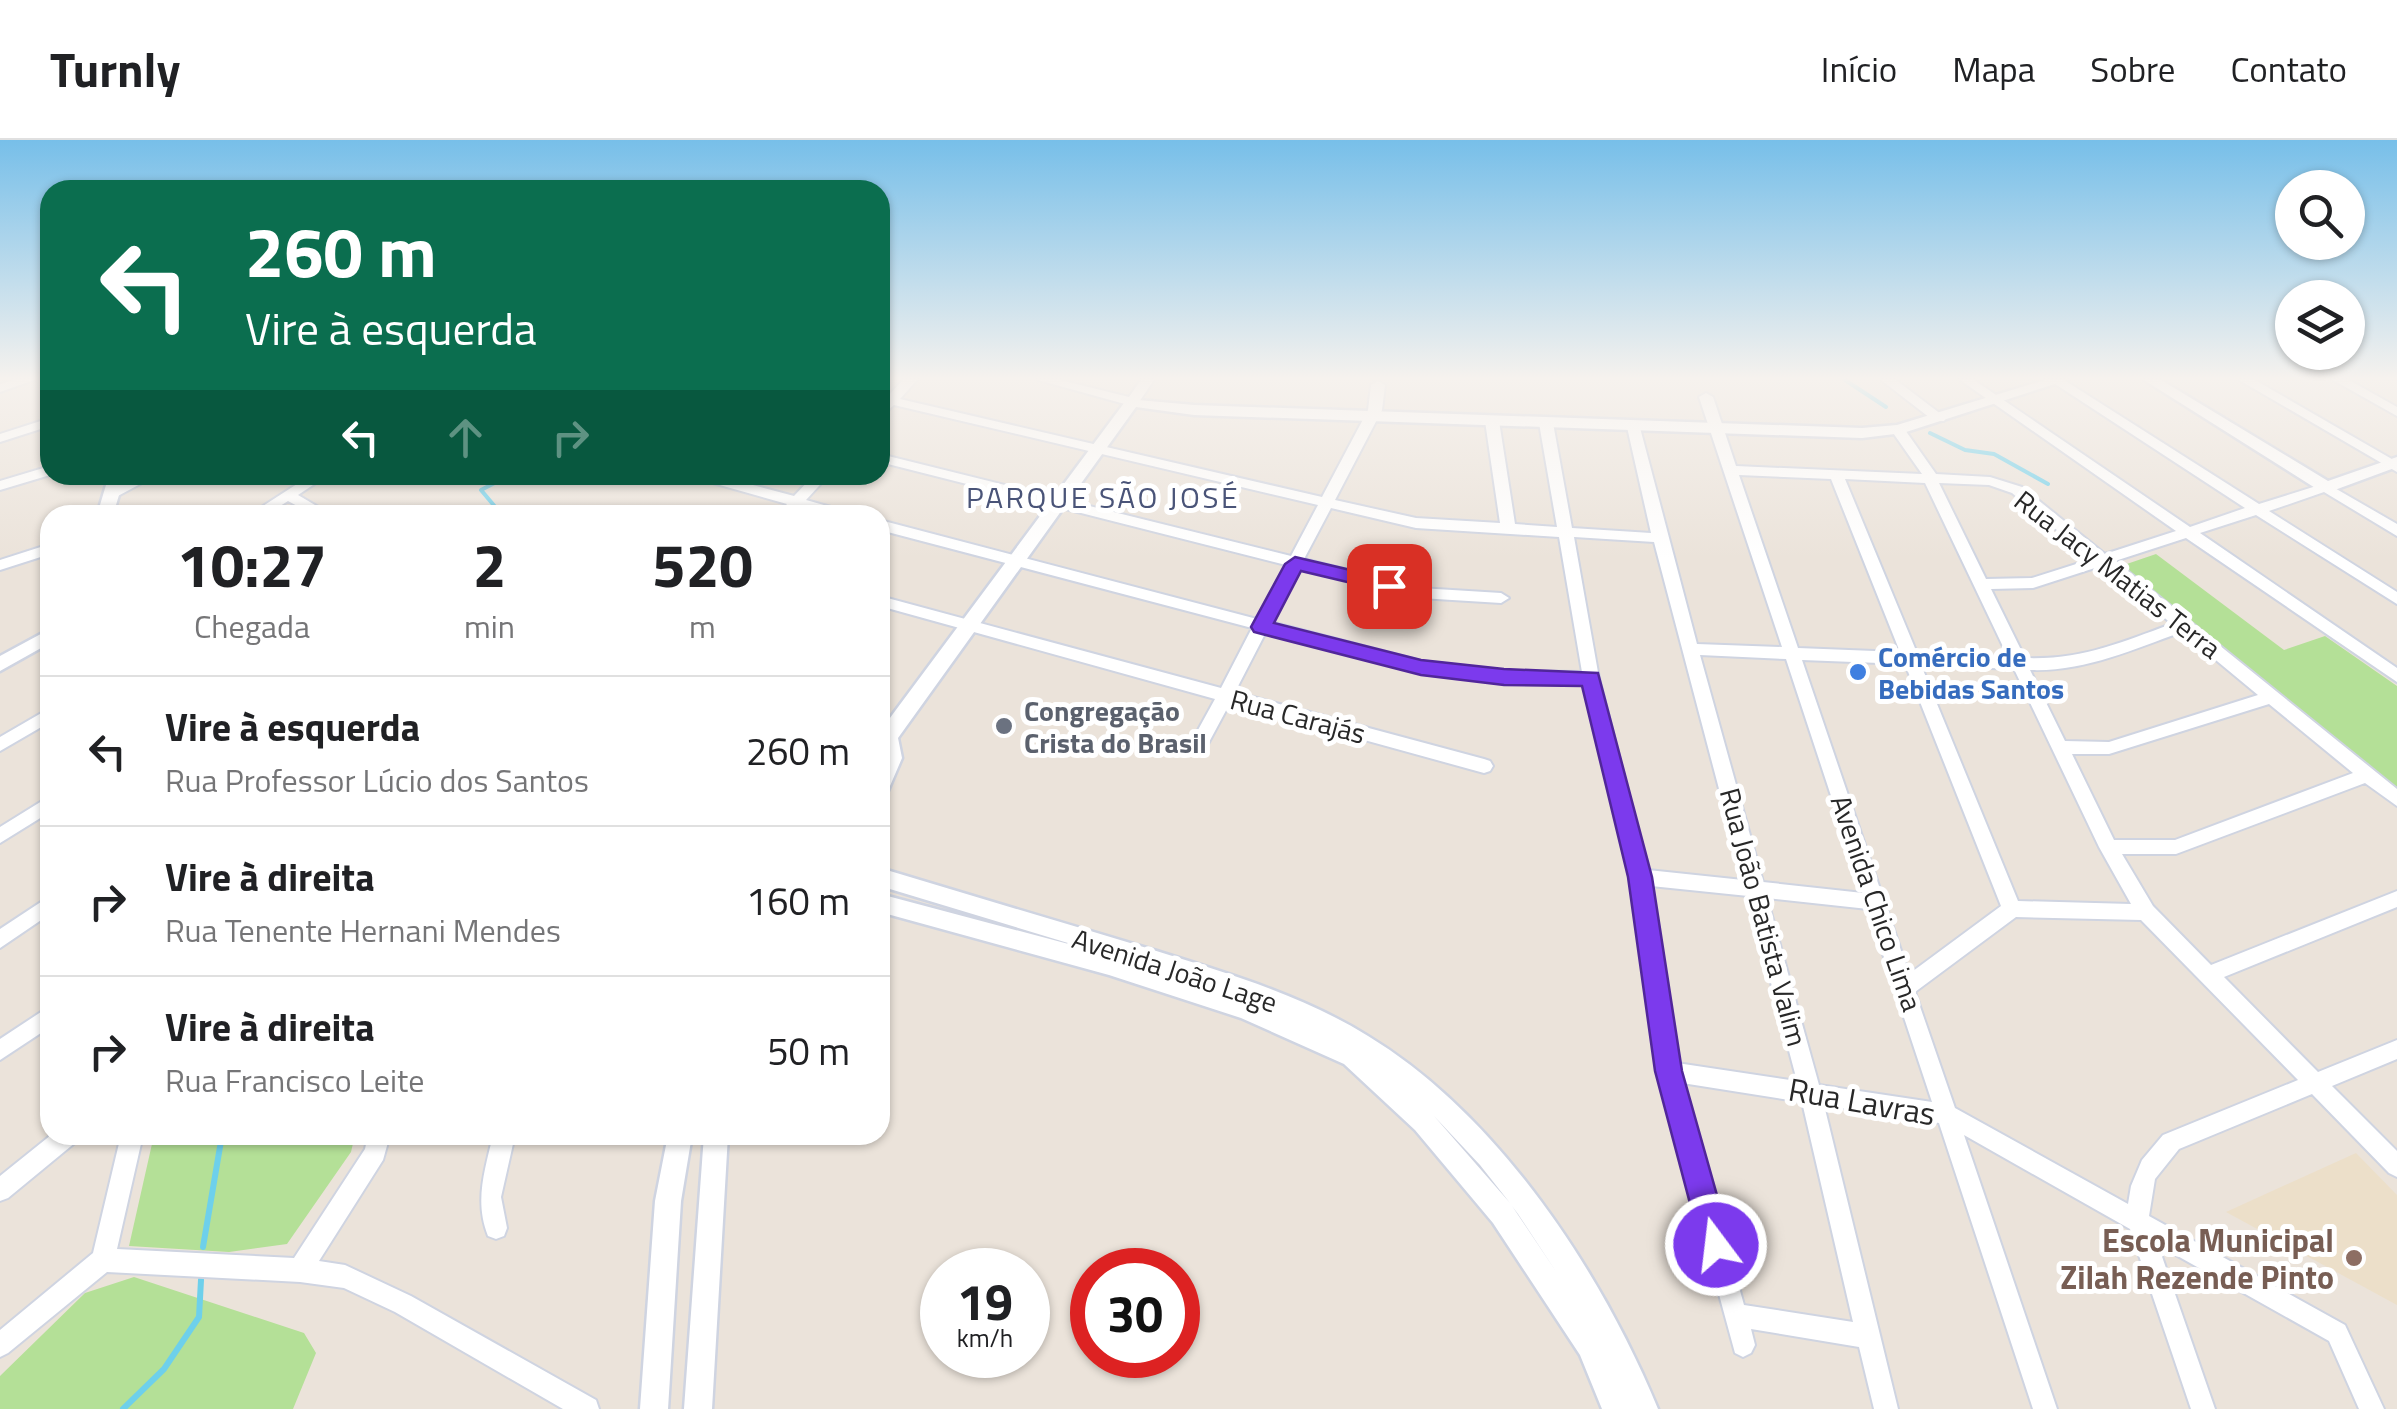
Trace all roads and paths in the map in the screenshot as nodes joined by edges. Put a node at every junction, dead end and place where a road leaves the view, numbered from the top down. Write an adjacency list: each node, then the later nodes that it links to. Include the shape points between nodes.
1 (1049, 439): 13 (street)
2 (1106, 439): 13 (street)
3 (1360, 439): 31 (street)
4 (1495, 439): 39 (street)
5 (1549, 439): 41 (street)
6 (1637, 439): 43 (street, Rua João Batista Valim)
7 (1721, 439): 16 (street, Avenida Chico Lima)
8 (1905, 439): 19 (street)
9 (2053, 439): 42 (street)
10 (2149, 439): 37 (street)
11 (2248, 439): 26 (street)
12 (2351, 439): 15 (street)
13 (1099, 450): 30 (street); 31 (street)
14 (890, 461): 30 (street)
15 (2395, 464): 26 (street)
16 (1731, 470): 18 (street, Rua Jacy Matias Terra); 58 (street, Avenida Chico Lima)
17 (40, 473): 25 (street)
18 (1836, 474): 19 (street, Rua Jacy Matias Terra); 59 (street)
19 (1930, 478): 45 (street, Rua Jacy Matias Terra, via 1990,481 2017,490); 49 (street)
20 (114, 485): 27 (street)
21 (130, 485): 27 (street)
22 (306, 485): 28 (street)
23 (736, 485): 29 (street)
24 (813, 485): 29 (street)
25 (0, 486)
26 (2326, 487): 37 (street); 40 (street)
27 (112, 494): 32 (street)
28 (289, 496): 33 (street); 34 (street)
29 (797, 502): 35 (street); 36 (street)
30 (1060, 504): 46 (street); 47 (street)
31 (1326, 504): 39 (street, via 1416,522); 47 (street)
32 (108, 505)
33 (273, 505)
34 (306, 505)
35 (794, 505)
36 (808, 505)
37 (2260, 510): 42 (street); 51 (street)
38 (890, 528): 46 (street)
39 (1508, 530): 41 (street)
40 (2397, 531)
41 (1564, 532): 43 (street); 63 (street)
42 (2192, 533): 45 (street); 62 (street)
43 (1660, 538): 57 (street, Rua João Batista Valim)
44 (40, 551): 48 (street)
45 (2107, 561): 49 (street, via 2033,584); 54 (street, Rua Jacy Matias Terra)
46 (1018, 562): 53 (street); 55 (street)
47 (1295, 564): 50 (street, via 1420,593); 55 (street)
48 (0, 565)
49 (1981, 584): 61 (street)
50 (1502, 598)
51 (2397, 599)
52 (890, 603): 53 (street, Rua Carajás)
53 (972, 626): 64 (street, Rua Carajás); 67 (street)
54 (2183, 626): 61 (street, via 2083,661); 65 (street, Rua Jacy Matias Terra)
55 (1262, 627): 63 (street, via 1421,667); 64 (street)
56 (40, 641): 60 (street)
57 (1690, 649): 58 (street); 79 (street, Rua João Batista Valim)
58 (1793, 653): 59 (street); 81 (street, Avenida Chico Lima)
59 (1910, 658): 61 (street); 83 (street)
60 (0, 664)
61 (2020, 665): 70 (street)
62 (2397, 676)
63 (1590, 678): 77 (street)
64 (1225, 696): 68 (street); 71 (street, Rua Carajás)
65 (2272, 697): 70 (street, via 2109,748); 72 (street, Rua Jacy Matias Terra)
66 (40, 720): 69 (street)
67 (890, 734)
68 (1202, 740)
69 (0, 745)
70 (2060, 748): 76 (street)
71 (1484, 766)
72 (2366, 775): 73 (street, Rua Jacy Matias Terra); 76 (street, via 2176,847)
73 (2397, 799)
74 (40, 810): 75 (street)
75 (0, 836)
76 (2108, 847): 85 (street)
77 (1640, 877): 79 (street); 92 (street)
78 (890, 880): 116 (street, Avenida João Lage, via 1254,992 1360,1043 1424,1088 1508,1179 1612,1337)
79 (1758, 890): 81 (street); 94 (street, Rua João Batista Valim)
80 (2397, 898): 87 (street)
81 (1876, 902): 88 (street, Avenida Chico Lima)
82 (890, 905): 115 (street, Avenida João Lage, via 1247,1010 1352,1056 1424,1122 1502,1214 1590,1346)
83 (2012, 910): 85 (street); 88 (street)
84 (40, 911): 86 (street)
85 (2146, 912): 87 (street)
86 (0, 940)
87 (2207, 975): 93 (street)
88 (1906, 988): 95 (street, Avenida Chico Lima)
89 (40, 1022): 91 (street)
90 (2397, 1049): 93 (street)
91 (0, 1051)
92 (1668, 1071): 94 (street, Rua Lavras); 108 (street)
93 (2316, 1083): 102 (street); 104 (street, via 2171,1142 2150,1160)
94 (1810, 1092): 95 (street, Rua Lavras); 109 (street, Rua João Batista Valim)
95 (1948, 1114): 104 (street, Rua Lavras); 118 (street, Avenida Chico Lima)
96 (56, 1145): 103 (street)
97 (130, 1145): 106 (street)
98 (376, 1145): 107 (street)
99 (502, 1145): 105 (street, via 490,1197)
100 (678, 1145): 113 (street, via 668,1201)
101 (715, 1145): 114 (street)
102 (2397, 1166)
103 (0, 1190)
104 (2138, 1220): 119 (street); 120 (street, Rua Lavras, via 2337,1333)
105 (496, 1228)
106 (103, 1260): 107 (street); 110 (street)
107 (300, 1270): 112 (street, via 344,1278 404,1304)
108 (1735, 1315): 109 (street); 111 (street)
109 (1867, 1336): 117 (street, Rua João Batista Valim)
110 (0, 1345)
111 (1742, 1345)
112 (587, 1409)
113 (654, 1409)
114 (698, 1409)
115 (1616, 1409)
116 (1644, 1409)
117 (1886, 1409)
118 (2045, 1409)
119 (2204, 1409)
120 (2372, 1409)

